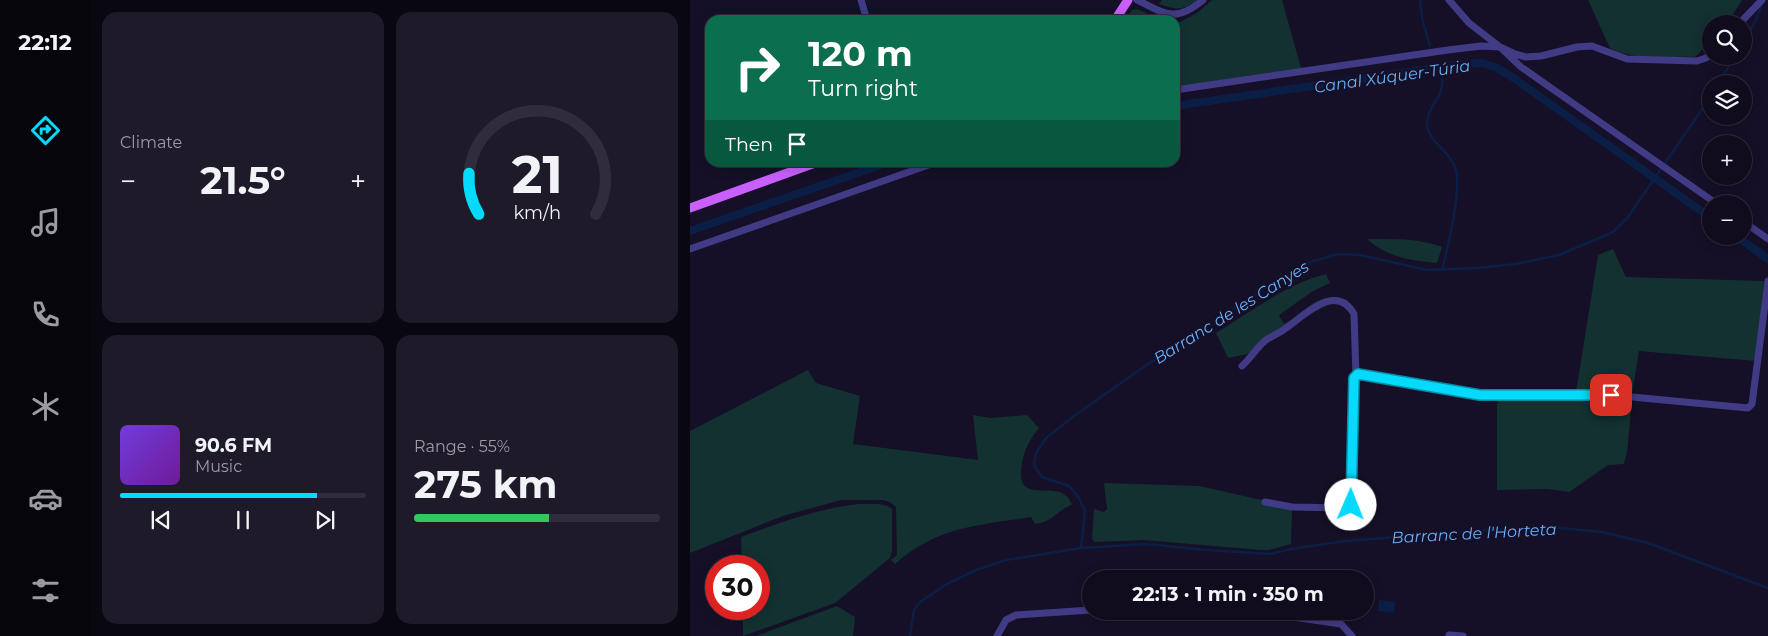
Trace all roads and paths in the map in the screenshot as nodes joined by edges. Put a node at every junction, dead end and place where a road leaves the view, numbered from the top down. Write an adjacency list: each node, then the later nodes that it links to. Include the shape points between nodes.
1 (861, 0): 7 (street)
2 (1128, 0): 8 (main road)
3 (1138, 0): 4 (street, via 1172,14 1186,13)
4 (1203, 0)
5 (1448, 0): 10 (street)
6 (1762, 0): 9 (street)
7 (866, 15)
8 (1118, 15)
9 (1748, 15)
10 (1500, 47): 11 (street, via 1526,57 1592,46 1627,59); 12 (street, via 1457,49); 15 (street, via 1521,67)
11 (1702, 59)
12 (1180, 89)
13 (804, 167): 16 (main road)
14 (923, 167): 19 (street)
15 (1704, 195)
16 (690, 208)
17 (1752, 228): 18 (street)
18 (1768, 239)
19 (690, 249)
20 (1768, 281): 22 (street, via 1752,404 1748,408 1611,395 1480,395 1363,373)
21 (1242, 366): 22 (street, via 1265,340 1318,304 1337,300 1351,308 1354,314)
22 (1356, 376): 23 (street, via 1351,505 1346,508 1292,507)
23 (1265, 502)
24 (1082, 611): 27 (street, via 1016,615 1006,620)
25 (1314, 620): 28 (street, via 1341,624)
26 (1449, 635): 29 (street)
27 (998, 636)
28 (1352, 636)
29 (1463, 636)

